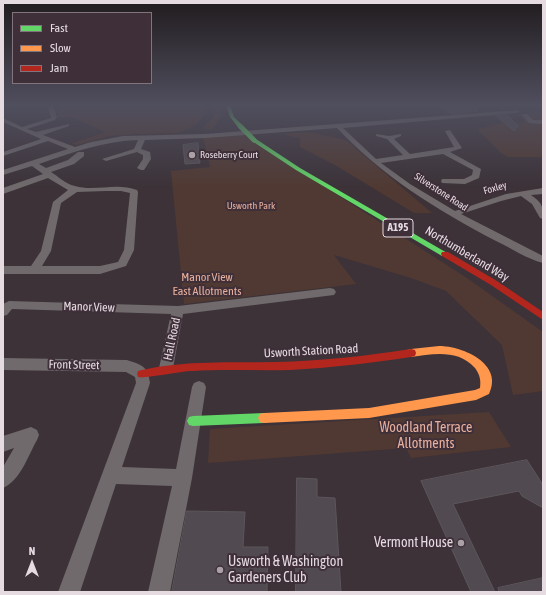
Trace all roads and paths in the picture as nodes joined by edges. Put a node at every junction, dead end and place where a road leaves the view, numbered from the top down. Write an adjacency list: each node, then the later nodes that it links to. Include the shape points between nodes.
1 (30, 133): 7 (street)
2 (42, 133): 7 (street)
3 (247, 133): 39 (main road, Northumberland Way / A195, bridge, via 298,169 494,283)
4 (248, 133): 10 (street)
5 (345, 133): 21 (street, Silverstone Road)
6 (449, 133): 17 (street, via 458,148)
7 (35, 135): 12 (street)
8 (378, 135): 11 (street)
9 (399, 135): 11 (street)
10 (142, 138): 15 (street); 16 (street, via 108,140)
11 (389, 138): 19 (street)
12 (48, 140): 14 (street); 16 (street)
13 (3, 144): 14 (street)
14 (17, 150): 18 (street)
15 (137, 150): 20 (street); 23 (street, via 147,154)
16 (78, 152): 22 (street); 24 (street, via 71,162)
17 (445, 152): 19 (street); 26 (street, via 477,169 476,176 465,182)
18 (3, 154)
19 (409, 157): 21 (street)
20 (106, 159)
21 (375, 161): 31 (street, Silverstone Road)
22 (32, 163): 24 (street); 25 (street)
23 (141, 168)
24 (48, 172): 27 (street, via 65,186); 28 (street)
25 (3, 173)
26 (444, 181)
27 (75, 189): 35 (street, via 57,202 46,251); 35 (street, via 127,188 134,192 129,250 122,264 100,270)
28 (3, 191)
29 (543, 191): 30 (street, Foxley)
30 (523, 193): 31 (street, Foxley, via 494,199); 32 (street, via 536,203)
31 (454, 214): 33 (street, Silverstone Road)
32 (543, 216)
33 (543, 260)
34 (3, 270): 35 (street)
35 (34, 270)
36 (330, 292): 37 (street)
37 (178, 310): 38 (street, Manor View, via 9,305); 41 (street, Hall Road)
38 (3, 312)
39 (543, 317)
40 (3, 364): 42 (street, Front Street, via 127,366)
41 (166, 368): 42 (main road, Usworth Station Road); 44 (main road, Usworth Station Road, via 341,362 386,358 445,348 457,351 478,364 487,381 484,391 476,395 369,413)
42 (142, 374): 46 (street, via 143,383)
43 (199, 387): 44 (street)
44 (193, 421): 47 (street)
45 (3, 444): 48 (street, via 31,435 10,472)
46 (111, 475): 47 (street); 49 (street)
47 (183, 478): 50 (street)
48 (3, 479)
49 (69, 592)
50 (159, 592)

